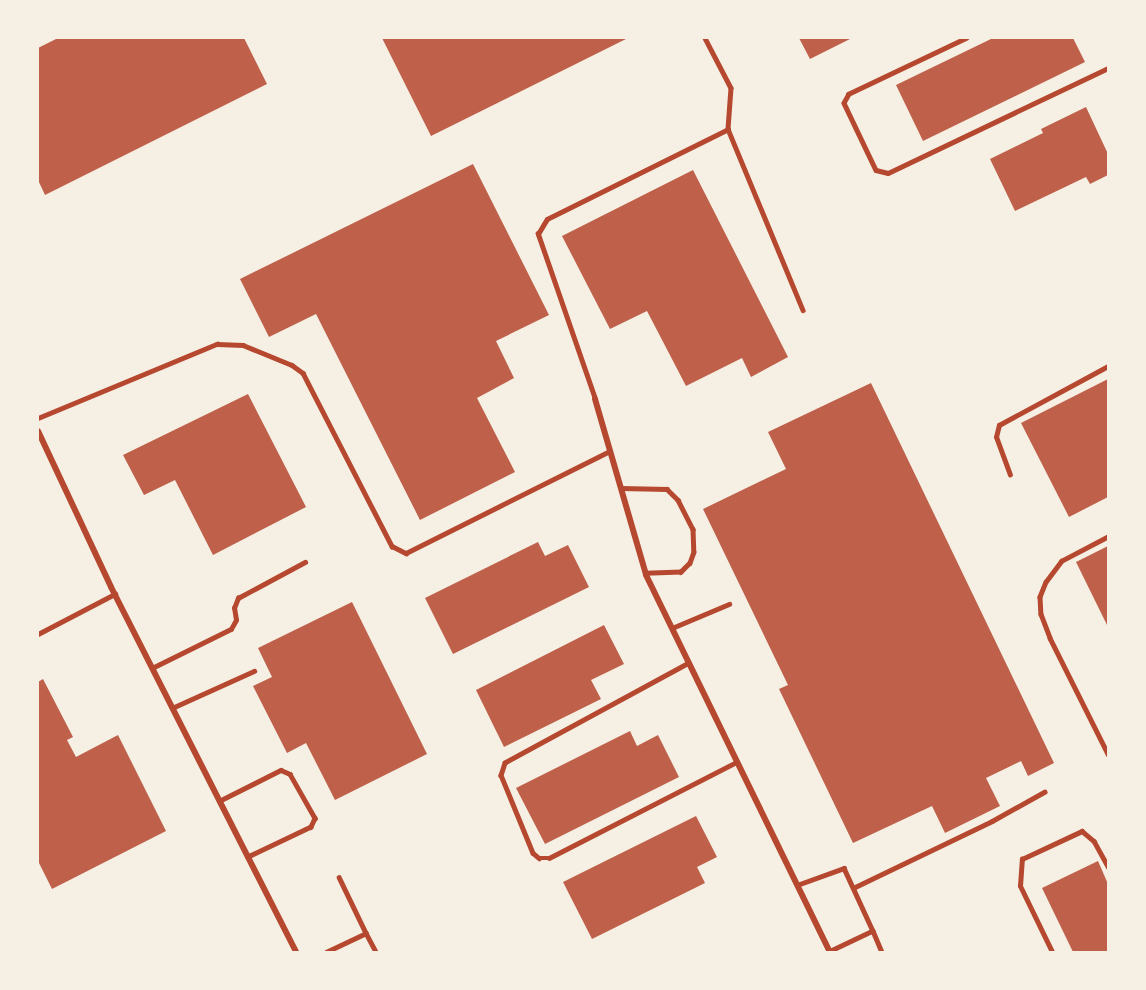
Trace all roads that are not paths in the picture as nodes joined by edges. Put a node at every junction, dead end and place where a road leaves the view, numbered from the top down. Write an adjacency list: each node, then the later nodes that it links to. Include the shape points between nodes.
1 (705, 38): 4 (lane, via 731,88)
2 (967, 38): 3 (lane, via 849,94 844,103 876,170 888,173)
3 (1108, 68)
4 (728, 129): 5 (lane); 7 (lane, via 547,219 538,234)
5 (803, 310)
6 (1108, 366): 11 (lane, via 999,425 996,437)
7 (595, 399): 10 (street)
8 (38, 418): 10 (lane, via 217,344 243,345 303,373 393,546 406,553)
9 (38, 431): 16 (street)
10 (610, 451): 12 (street)
11 (1010, 475)
12 (621, 488): 15 (street); 15 (lane, via 667,489 678,500 693,530 694,552 681,572)
13 (1108, 537): 24 (lane, via 1062,561 1040,597 1041,614 1050,638)
14 (305, 562): 21 (lane, via 238,598 231,629)
15 (646, 573): 18 (street)
16 (115, 594): 19 (lane); 21 (street)
17 (729, 604): 18 (lane)
18 (672, 628): 20 (street)
19 (38, 634)
20 (689, 663): 25 (street); 25 (lane, via 505,763 501,775 533,853 549,858)
21 (152, 668): 23 (street)
22 (254, 671): 23 (lane)
23 (172, 708): 27 (street)
24 (1108, 754)
25 (737, 762): 31 (street)
26 (1044, 792): 32 (lane)
27 (219, 801): 28 (street); 28 (lane, via 281,770 290,774 315,818 311,827)
28 (248, 857): 35 (street)
29 (1108, 866): 40 (lane, via 1094,842 1082,831 1022,859 1020,886)
30 (339, 877): 34 (lane)
31 (797, 885): 32 (lane, via 844,868); 38 (street)
32 (853, 888): 33 (lane)
33 (873, 931): 38 (lane); 39 (lane)
34 (366, 933): 36 (lane); 37 (lane)
35 (296, 952)
36 (326, 952)
37 (376, 952)
38 (829, 952)
39 (882, 952)
40 (1052, 952)

